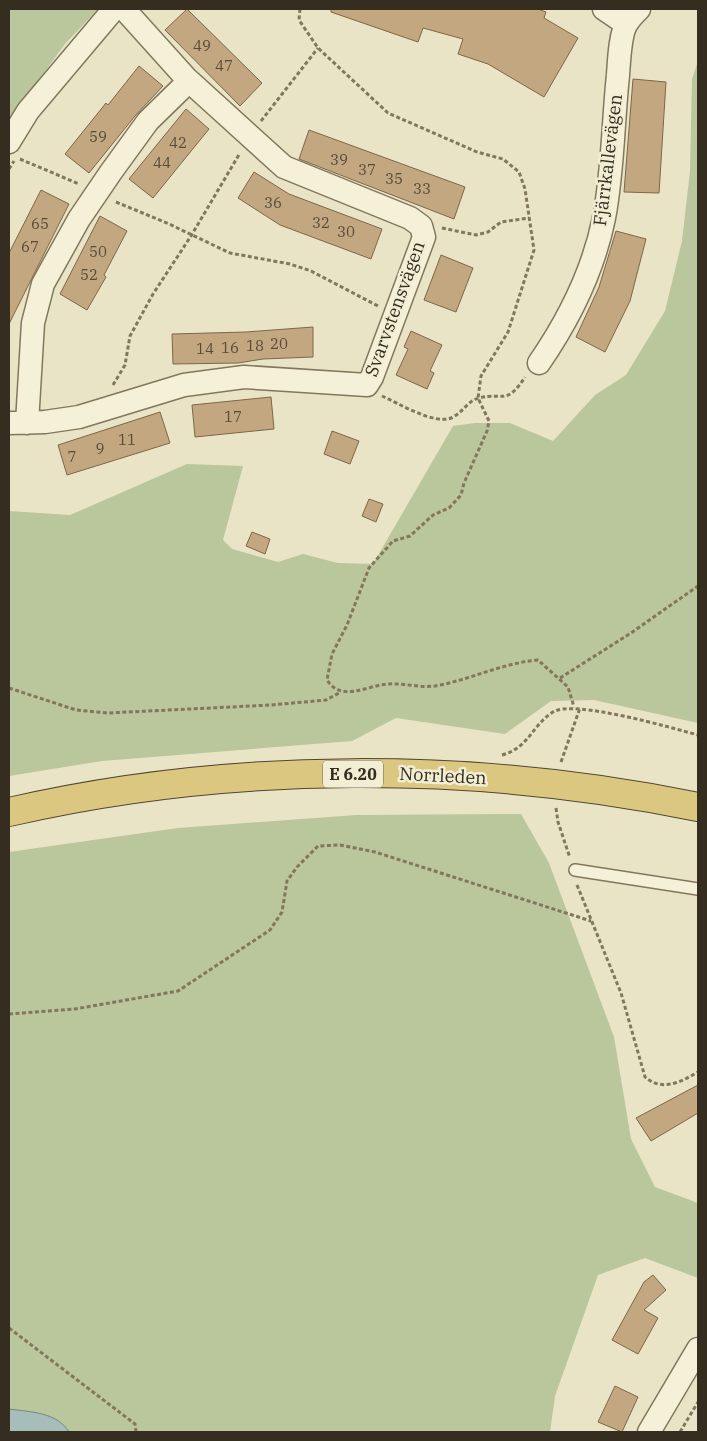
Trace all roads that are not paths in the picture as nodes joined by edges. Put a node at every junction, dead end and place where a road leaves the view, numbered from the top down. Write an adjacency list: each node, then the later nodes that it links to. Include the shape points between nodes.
1 (114, 9): 6 (street, via 28,111)
2 (124, 9): 5 (street, Svarvstensvägen)
3 (604, 9): 4 (street)
4 (633, 16): 7 (street, Fjärrkallevägen, via 620,56 604,219 581,292 564,327)
5 (190, 81): 8 (street, Svarvstensvägen, via 148,121 96,193 43,284 33,323); 8 (street, Svarvstensvägen, via 284,167 410,218 422,229 424,237 372,377 367,385 244,377 184,386 79,417)
6 (13, 150)
7 (539, 362)
8 (18, 422)
9 (698, 807): 10 (highway, Norrleden / E 6.20, via 543,783 385,773 263,777 156,786)
10 (9, 812)
11 (575, 870): 12 (lane)
12 (698, 889)
13 (698, 1349): 14 (street)
14 (650, 1432)

